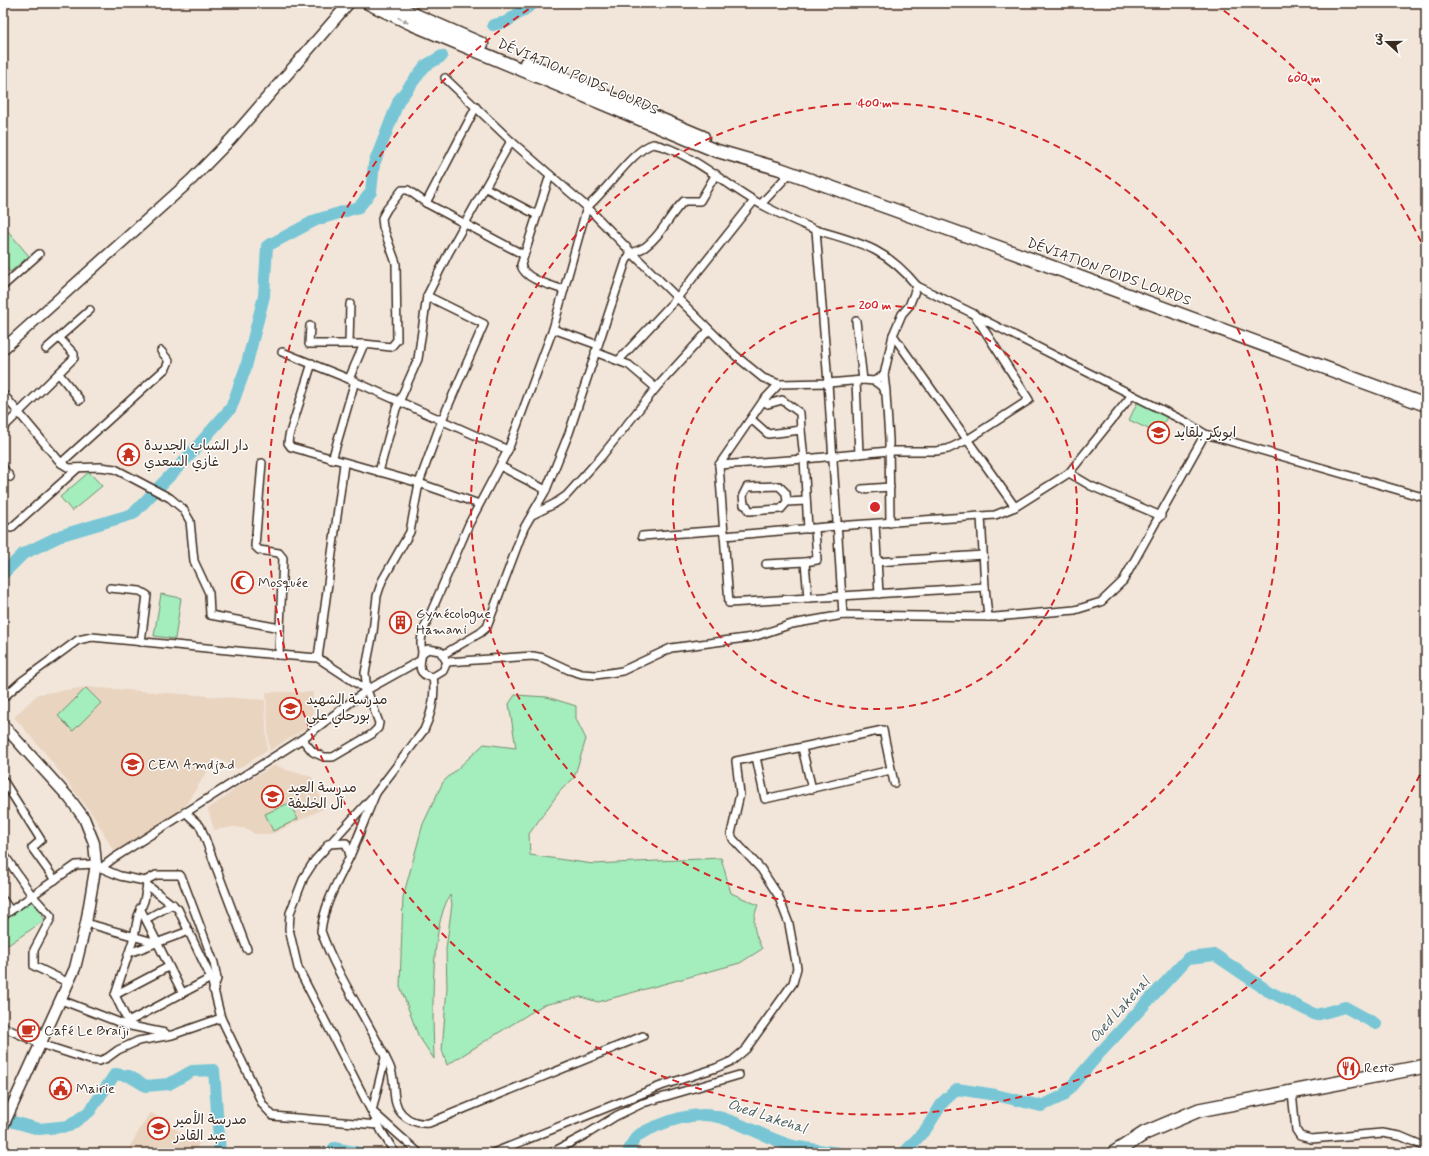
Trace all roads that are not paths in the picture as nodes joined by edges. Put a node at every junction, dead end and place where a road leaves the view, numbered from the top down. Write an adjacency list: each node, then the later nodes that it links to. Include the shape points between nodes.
1 (349, 3): 37 (main road, via 192,180)
2 (368, 3): 7 (main road, DÉVIATION POIDS LOURDS, one-way to 7, via 412,24 714,150)
3 (388, 3): 7 (main road, DÉVIATION POIDS LOURDS)
4 (445, 78): 5 (street)
5 (476, 107): 6 (street); 12 (street)
6 (511, 142): 9 (street); 10 (street)
7 (785, 171): 11 (street); 57 (main road, DÉVIATION POIDS LOURDS)
8 (716, 174): 11 (street); 13 (street, via 658,145 650,145 641,150); 17 (street, via 700,201 684,201 675,210 661,233 644,247)
9 (550, 175): 13 (street); 14 (street)
10 (486, 188): 14 (street); 15 (street)
11 (757, 202): 16 (street); 24 (street)
12 (426, 203): 15 (street); 35 (street, via 408,190 402,190 382,218 383,228 396,263 397,340 391,348)
13 (587, 207): 17 (street); 22 (street)
14 (537, 215): 19 (street)
15 (466, 224): 19 (street); 23 (street)
16 (816, 230): 21 (street, via 866,245 882,253); 48 (street)
17 (631, 252): 24 (street); 36 (street)
18 (40, 254): 20 (street)
19 (524, 255): 22 (street, via 520,266 522,271)
20 (3, 286)
21 (917, 286): 27 (street); 32 (street)
22 (564, 290): 30 (street)
23 (427, 296): 55 (street, via 418,359); 60 (street, via 484,324)
24 (677, 298): 31 (street); 41 (street)
25 (350, 304): 34 (street)
26 (90, 310): 33 (street)
27 (974, 314): 53 (street); 64 (street, via 1029,400)
28 (856, 321): 46 (street)
29 (310, 326): 34 (street, via 309,344)
30 (553, 329): 36 (street); 65 (street)
31 (709, 330): 49 (street, via 763,378); 50 (street)
32 (893, 335): 44 (street); 64 (street)
33 (60, 338): 38 (street); 43 (street, via 74,354 74,358)
34 (349, 344): 35 (street)
35 (364, 344): 45 (street)
36 (596, 348): 41 (street); 84 (street)
37 (3, 349)
38 (46, 349)
39 (160, 351): 71 (street, via 169,361 166,368)
40 (282, 352): 42 (street)
41 (619, 360): 50 (street, via 629,365)
42 (312, 363): 45 (street); 70 (street, via 288,443 291,447)
43 (59, 374): 54 (street); 58 (street)
44 (884, 375): 47 (street); 52 (street)
45 (352, 380): 55 (street); 70 (street)
46 (860, 381): 47 (street); 48 (street); 67 (street)
47 (874, 381): 52 (street)
48 (828, 383): 49 (street); 68 (street)
49 (779, 384): 56 (street)
50 (656, 388): 90 (street, via 566,496)
51 (3, 394): 58 (street)
52 (886, 394): 66 (street)
53 (1132, 395): 63 (street); 79 (street)
54 (80, 400)
55 (399, 401): 60 (street); 78 (street)
56 (763, 402): 59 (street); 62 (street, via 768,404 782,400 800,413)
57 (1426, 405)
58 (19, 413): 61 (street); 71 (street)
59 (751, 419): 62 (street, via 768,434); 74 (street)
60 (442, 420): 65 (street); 81 (street)
61 (3, 428)
62 (801, 430): 69 (street)
63 (1205, 434): 85 (street); 92 (street)
64 (967, 440): 66 (street, via 948,449 936,451); 89 (street)
65 (508, 450): 75 (street)
66 (889, 451): 67 (street); 82 (street)
67 (858, 454): 68 (street)
68 (832, 456): 69 (street); 95 (street)
69 (804, 459): 74 (street); 86 (street)
70 (332, 460): 73 (street)
71 (61, 463): 77 (street, via 70,468)
72 (262, 463): 111 (street, via 255,546 259,550 279,553 283,558)
73 (344, 464): 78 (street); 116 (street)
74 (719, 465): 98 (street)
75 (500, 466): 84 (street); 88 (street)
76 (3, 468): 80 (street)
77 (78, 468): 96 (street); 111 (street, via 115,469 144,482 184,509 190,521 194,561 209,593 210,615)
78 (379, 472): 81 (street)
79 (1069, 473): 89 (street); 92 (street, via 1091,486)
80 (10, 476)
81 (419, 484): 88 (street); 120 (street, via 410,532 382,581 377,596 365,673)
82 (890, 487): 83 (street); 93 (street)
83 (862, 489)
84 (546, 490): 90 (street)
85 (1426, 498)
86 (806, 501): 87 (street); 97 (street)
87 (787, 502): 87 (street, via 782,510 749,511 744,505 743,495 747,487 779,486 786,493)
88 (479, 504): 113 (street, via 423,631 420,643)
89 (1014, 507): 91 (street, via 995,515)
90 (532, 515): 114 (street, via 524,528 487,627)
91 (981, 516): 93 (street); 100 (street)
92 (1161, 516): 110 (street, via 1124,581 1101,602 1075,610)
93 (890, 523): 94 (street)
94 (875, 524): 95 (street); 102 (street)
95 (837, 526): 97 (street); 107 (street)
96 (11, 528)
97 (811, 529): 98 (street); 101 (street, via 817,560)
98 (724, 533): 99 (street); 108 (street, via 729,604)
99 (642, 536)
100 (983, 555): 102 (street); 104 (street)
101 (805, 562): 103 (street); 108 (street)
102 (877, 562): 106 (street)
103 (766, 564)
104 (985, 587): 106 (street); 110 (street)
105 (110, 588): 112 (street, via 140,591 147,595)
106 (879, 594): 107 (street)
107 (842, 595): 108 (street); 109 (street)
108 (808, 598)
109 (843, 615): 110 (street); 118 (street, via 792,624 753,637 671,648 632,667 609,674 582,674 534,656)
110 (988, 617)
111 (280, 628): 115 (street)
112 (141, 642): 115 (street); 121 (street, via 92,637 78,640)
113 (422, 654): 114 (street, via 433,648); 117 (street)
114 (444, 654): 118 (street)
115 (279, 655): 116 (street)
116 (318, 658): 120 (street)
117 (419, 661): 119 (street, via 420,668 425,674); 120 (street)
118 (447, 662): 119 (street, via 443,671)
119 (433, 677): 130 (street, via 435,695 426,725)
120 (367, 690): 123 (street); 123 (street, via 379,723 372,734 333,757 324,757 313,752)
121 (3, 698)
122 (3, 725): 135 (main road, via 84,818 94,843)
123 (302, 739): 131 (street)
124 (802, 748): 125 (street); 126 (street, via 883,730); 129 (street)
125 (756, 757): 129 (street, via 765,799); 174 (street, via 736,761 740,794 731,834 771,882 783,905 797,968 793,983 746,1049 732,1061)
126 (891, 770): 128 (street); 129 (street)
127 (3, 780): 136 (street, via 41,840 32,848)
128 (894, 783)
129 (812, 789)
130 (376, 793): 132 (street); 134 (street)
131 (185, 812): 135 (street); 149 (street, via 200,826)
132 (328, 844): 134 (street, via 346,843); 168 (street, via 304,877 290,913 289,929 298,968)
133 (3, 853): 138 (street)
134 (350, 855): 164 (street, via 327,903 321,931)
135 (98, 867): 136 (street, via 76,865); 137 (street); 145 (main road)
136 (55, 880): 138 (street)
137 (146, 883): 140 (street); 141 (street); 154 (street, via 156,875 180,875 182,878 214,963 217,979)
138 (33, 896): 142 (street); 153 (street, via 51,918 34,950 34,966)
139 (3, 900): 142 (street)
140 (173, 904): 144 (street); 146 (street)
141 (140, 908): 144 (street); 147 (street)
142 (7, 910): 143 (street)
143 (3, 916)
144 (146, 919): 148 (street)
145 (86, 923): 147 (street); 153 (main road)
146 (189, 930): 148 (street); 152 (street)
147 (134, 936): 148 (street); 150 (street)
148 (157, 943): 150 (street); 151 (street)
149 (247, 949)
150 (129, 953): 156 (street)
151 (168, 967): 155 (street); 156 (street)
152 (211, 978): 154 (street); 155 (street)
153 (69, 983): 157 (main road)
154 (212, 990): 158 (street)
155 (182, 992): 159 (street)
156 (115, 995): 159 (street)
157 (61, 1000): 159 (street); 163 (main road)
158 (221, 1018): 161 (street); 169 (street, via 263,1105 273,1116)
159 (127, 1024): 161 (street)
160 (3, 1027): 163 (street)
161 (172, 1035): 163 (street, via 138,1042 99,1061)
162 (643, 1036): 164 (street, via 429,1123 420,1124 410,1121 401,1113 396,1103 391,1069)
163 (41, 1044): 170 (main road)
164 (386, 1058): 168 (street)
165 (1426, 1066): 167 (highway)
166 (739, 1075): 175 (street, via 643,1103)
167 (1292, 1093): 171 (street, via 1296,1130 1300,1136 1311,1139 1382,1133 1400,1136); 176 (highway, via 1199,1110 1145,1133)
168 (372, 1111): 169 (street); 173 (street)
169 (378, 1125): 172 (street)
170 (3, 1126)
171 (1426, 1147)
172 (396, 1153)
173 (419, 1153)
174 (493, 1153)
175 (551, 1153)
176 (1114, 1153)

